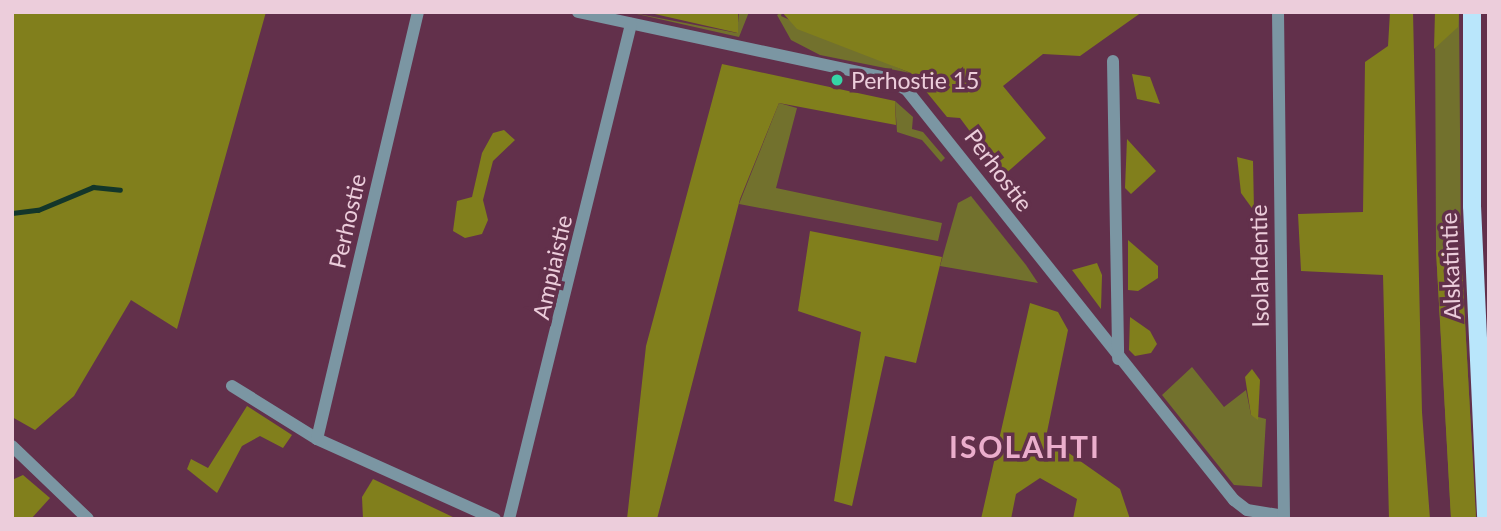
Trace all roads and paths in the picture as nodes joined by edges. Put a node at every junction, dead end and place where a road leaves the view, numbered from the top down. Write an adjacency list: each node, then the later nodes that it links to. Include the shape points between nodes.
1 (418, 12): 9 (street, Perhostie)
2 (578, 12): 5 (street, Perhostie)
3 (1278, 12): 11 (street, Isolahdentie)
4 (1472, 12): 15 (main road, Alskatintie, via 1473,219)
5 (631, 24): 7 (street, Perhostie, via 881,77 906,89); 14 (street, Ampiaistie)
6 (1114, 61): 7 (street)
7 (1118, 359): 11 (street, Perhostie, via 1234,499 1247,509)
8 (232, 386): 9 (street)
9 (317, 439): 13 (street)
10 (12, 446): 12 (street)
11 (1283, 517)
12 (88, 519)
13 (495, 519)
14 (509, 519)
15 (1486, 519)

